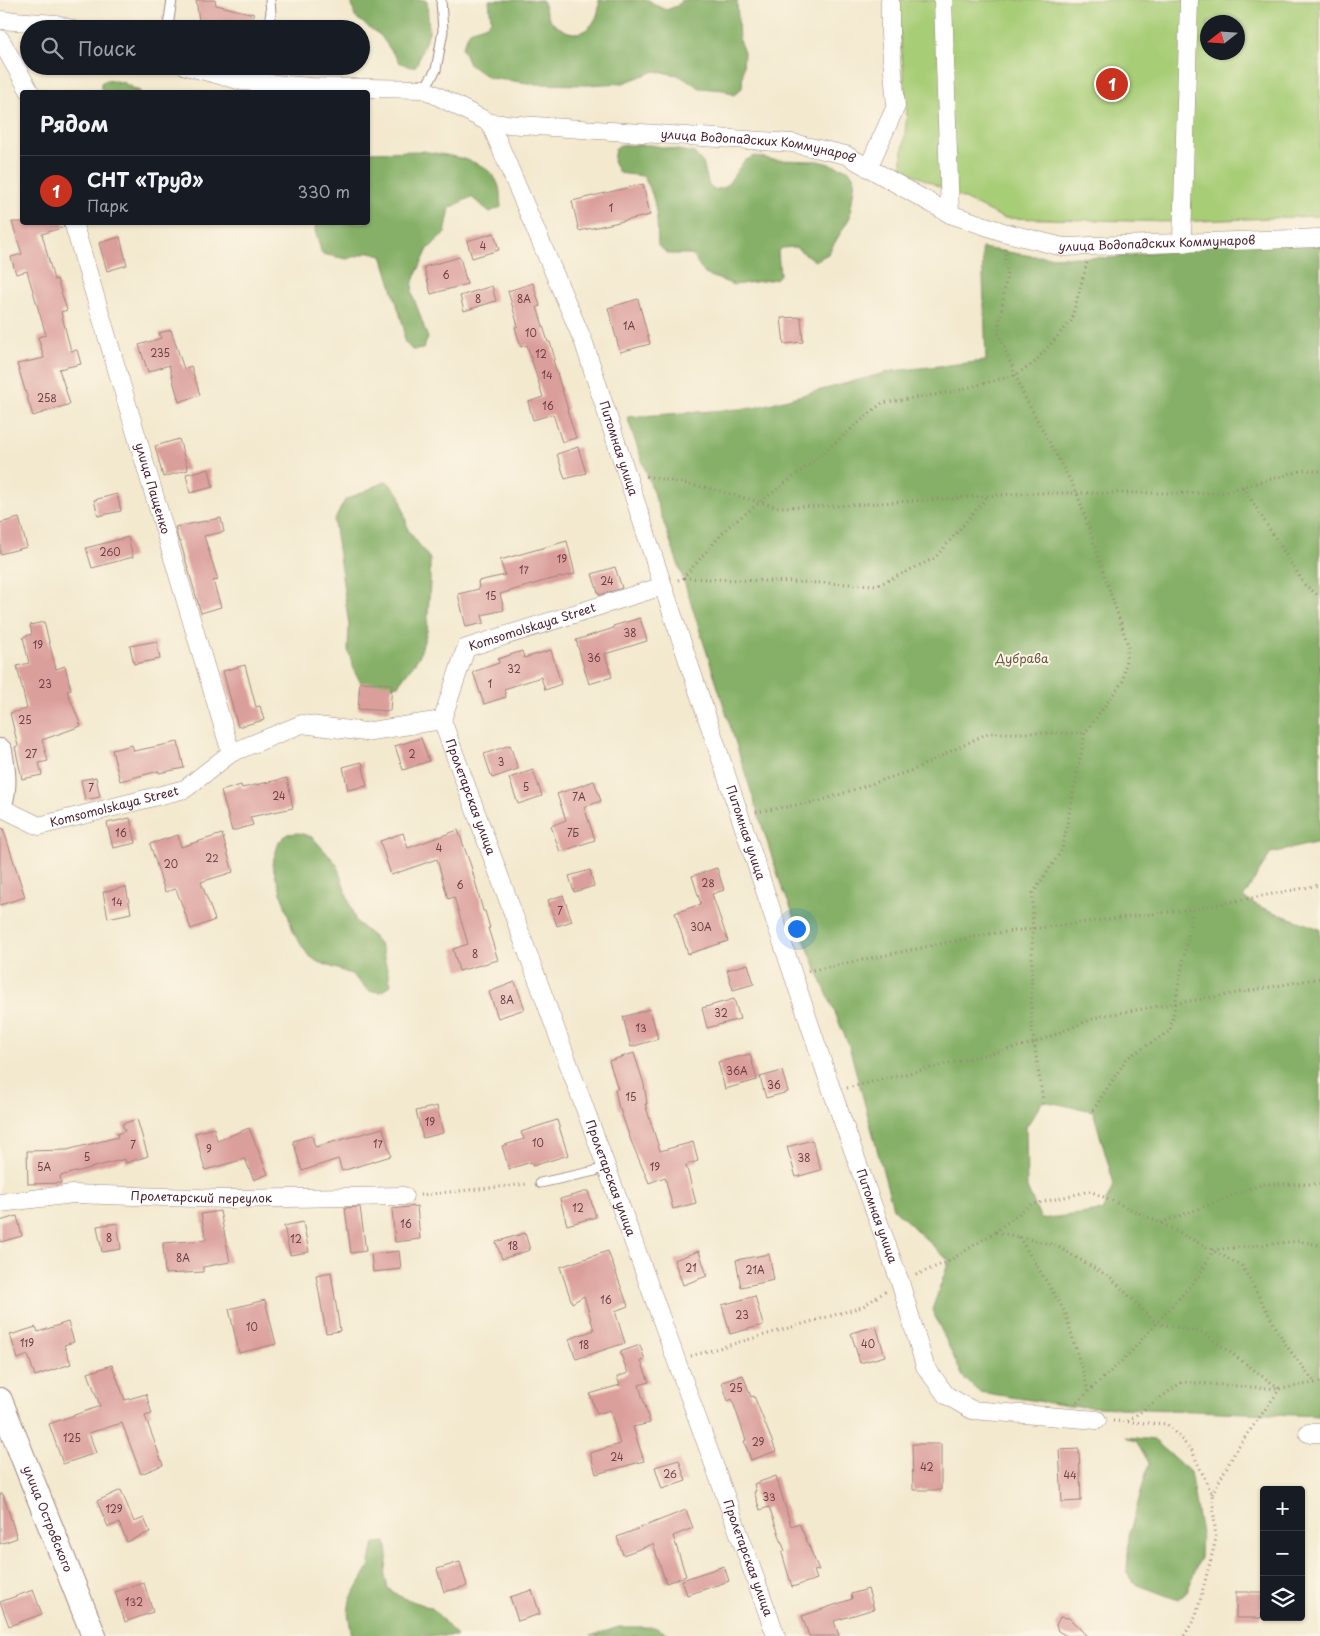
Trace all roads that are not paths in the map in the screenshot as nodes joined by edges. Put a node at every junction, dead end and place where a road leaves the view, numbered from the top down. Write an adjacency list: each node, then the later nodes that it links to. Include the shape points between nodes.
1 (172, 0): 8 (lane)
2 (270, 0): 9 (lane)
3 (441, 0): 15 (lane, via 443,31 436,70)
4 (890, 0): 18 (street, via 896,106)
5 (943, 0): 19 (street)
6 (1189, 0): 21 (street)
7 (0, 20): 10 (street)
8 (168, 20)
9 (269, 20)
10 (20, 21)
11 (0, 39): 12 (street)
12 (20, 74)
13 (20, 75): 16 (street)
14 (220, 75): 15 (street, улица Водопадских Коммунаров, via 242,81 301,86)
15 (424, 89): 17 (street, улица Водопадских Коммунаров)
16 (29, 90)
17 (490, 123): 18 (street, улица Водопадских Коммунаров, via 792,143 846,155); 23 (street, Питомная улица, via 584,343)
18 (868, 168): 19 (street, улица Водопадских Коммунаров)
19 (950, 214): 21 (street, улица Водопадских Коммунаров, via 1062,247)
20 (74, 225): 26 (street, улица Пащенко)
21 (1182, 241): 22 (street, улица Водопадских Коммунаров)
22 (1317, 241)
23 (663, 586): 24 (street, Komsomolskaya Street, via 466,648); 33 (street, Питомная улица, via 926,1366 946,1395 972,1410)
24 (442, 720): 26 (street, Komsomolskaya Street, via 365,732 302,724); 28 (street, Пролетарская улица)
25 (0, 751): 27 (street, via 4,792)
26 (231, 753): 27 (street, Komsomolskaya Street, via 185,789 39,826)
27 (0, 805)
28 (606, 1166): 29 (lane); 35 (street, Пролетарская улица)
29 (540, 1183)
30 (404, 1196): 31 (street, Пролетарский переулок, via 226,1199 73,1194)
31 (0, 1203)
32 (0, 1400): 34 (street, улица Островского)
33 (1097, 1420)
34 (94, 1636)
35 (776, 1636)

